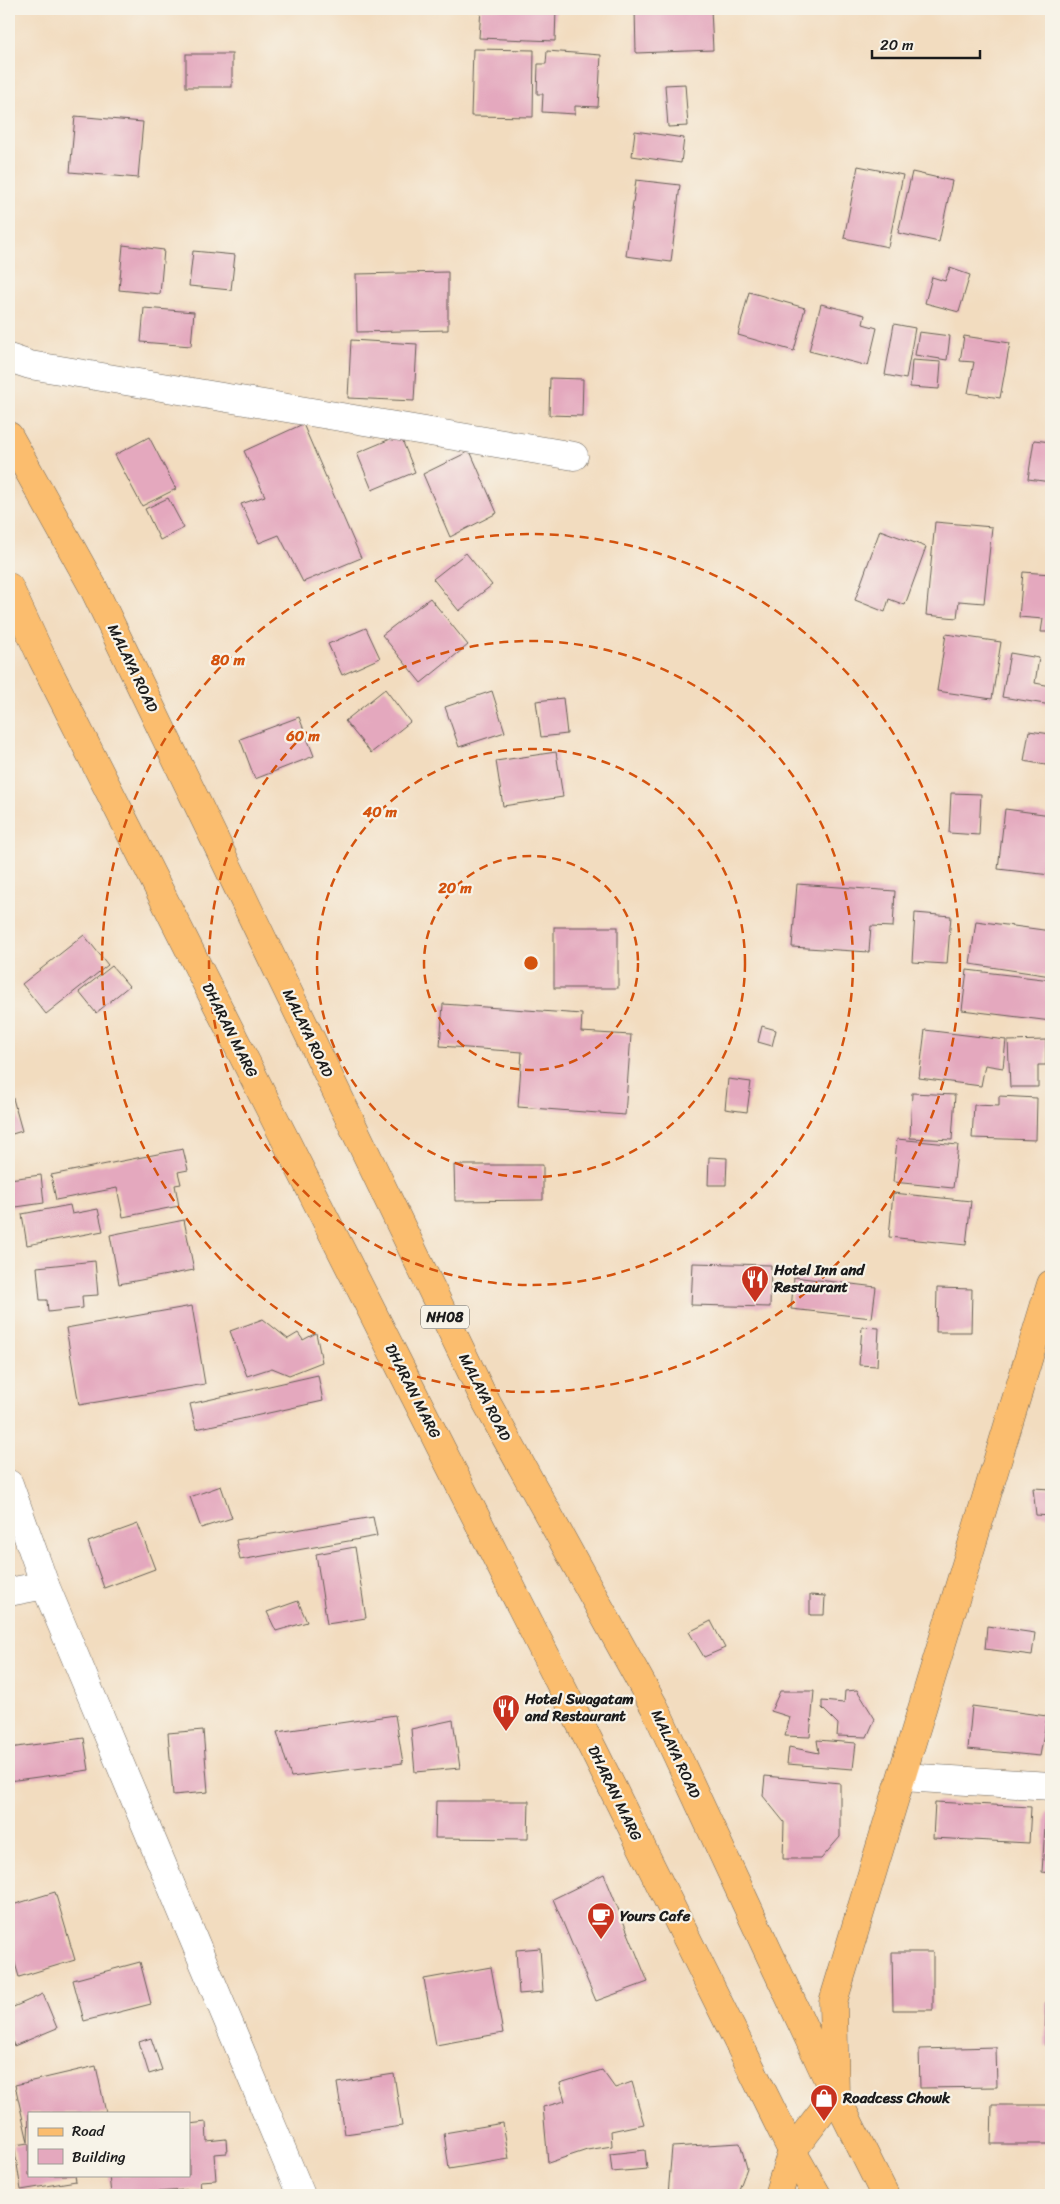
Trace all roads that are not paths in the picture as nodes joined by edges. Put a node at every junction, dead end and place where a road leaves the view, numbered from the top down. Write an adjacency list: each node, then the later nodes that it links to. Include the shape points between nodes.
1 (9, 358): 3 (street, via 30,365)
2 (9, 436): 11 (main road, MALAYA ROAD / NH08, via 93,587 483,1396 655,1708)
3 (574, 456)
4 (9, 587): 12 (main road, DHARAN MARG)
5 (1051, 1284): 9 (main road)
6 (9, 1484): 7 (street)
7 (45, 1585): 8 (street); 13 (street)
8 (9, 1592)
9 (902, 1777): 10 (street); 11 (main road, via 833,2002)
10 (1051, 1786)
11 (835, 2095): 12 (main road); 16 (main road, MALAYA ROAD / NH08)
12 (792, 2151): 14 (main road); 15 (main road, DHARAN MARG)
13 (301, 2195)
14 (778, 2195)
15 (817, 2195)
16 (886, 2195)

